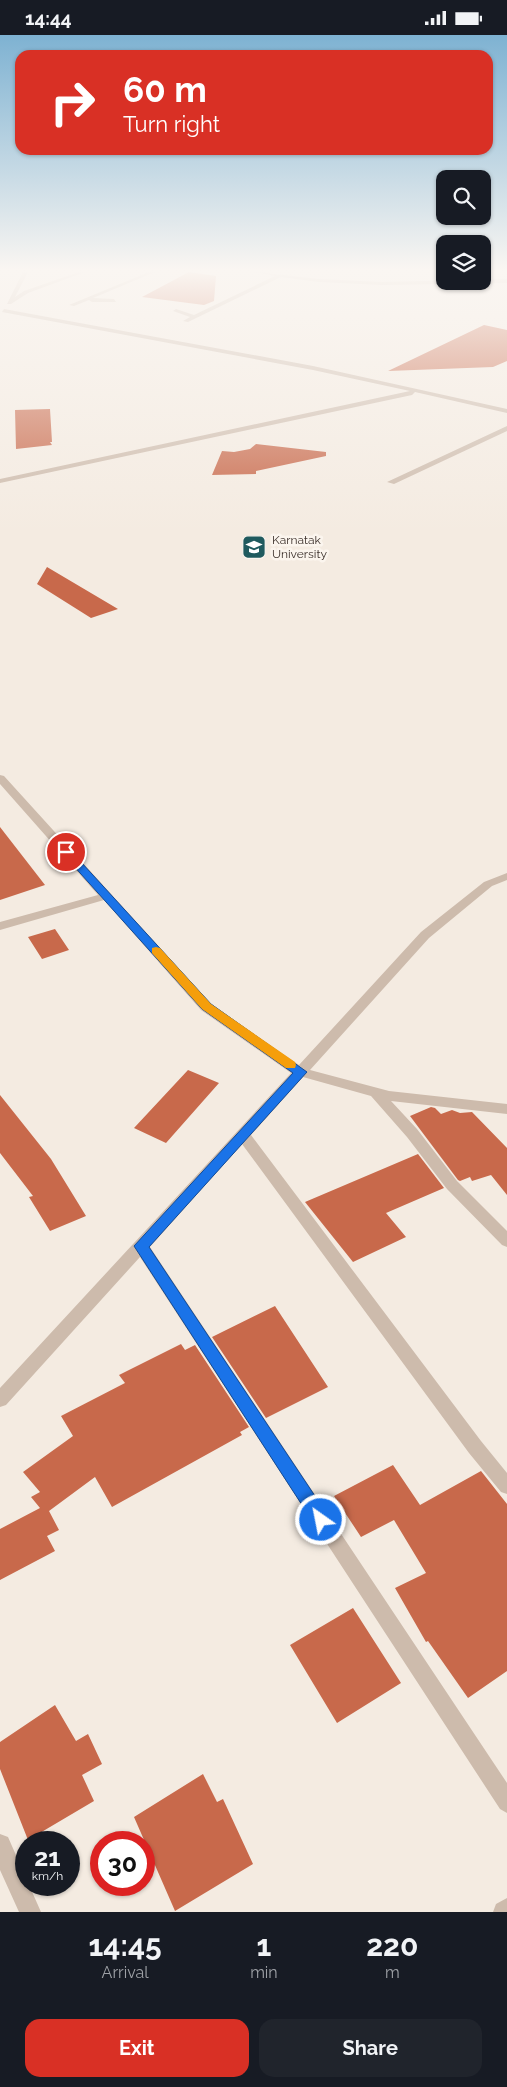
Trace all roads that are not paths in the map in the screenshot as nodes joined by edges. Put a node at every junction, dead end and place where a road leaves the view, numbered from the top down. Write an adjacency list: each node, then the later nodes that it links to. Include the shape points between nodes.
1 (270, 360): 2 (street)
2 (417, 391): 3 (street); 5 (street)
3 (507, 411)
4 (507, 428): 6 (street)
5 (0, 481)
6 (391, 482)
7 (0, 778): 9 (street)
8 (507, 877): 11 (street, via 488,884 425,935)
9 (106, 896): 10 (street); 11 (street, via 206,1007)
10 (0, 926)
11 (300, 1072): 12 (street); 14 (street)
12 (376, 1093): 13 (street); 15 (street, via 452,1185)
13 (507, 1109)
14 (243, 1135): 16 (street); 18 (street, via 475,1447)
15 (507, 1241)
16 (141, 1246): 17 (street); 19 (street)
17 (0, 1400)
18 (507, 1485)
19 (507, 1802)
20 (0, 1845): 22 (street)
21 (507, 1909): 23 (street)
22 (30, 1912)
23 (504, 1912)

